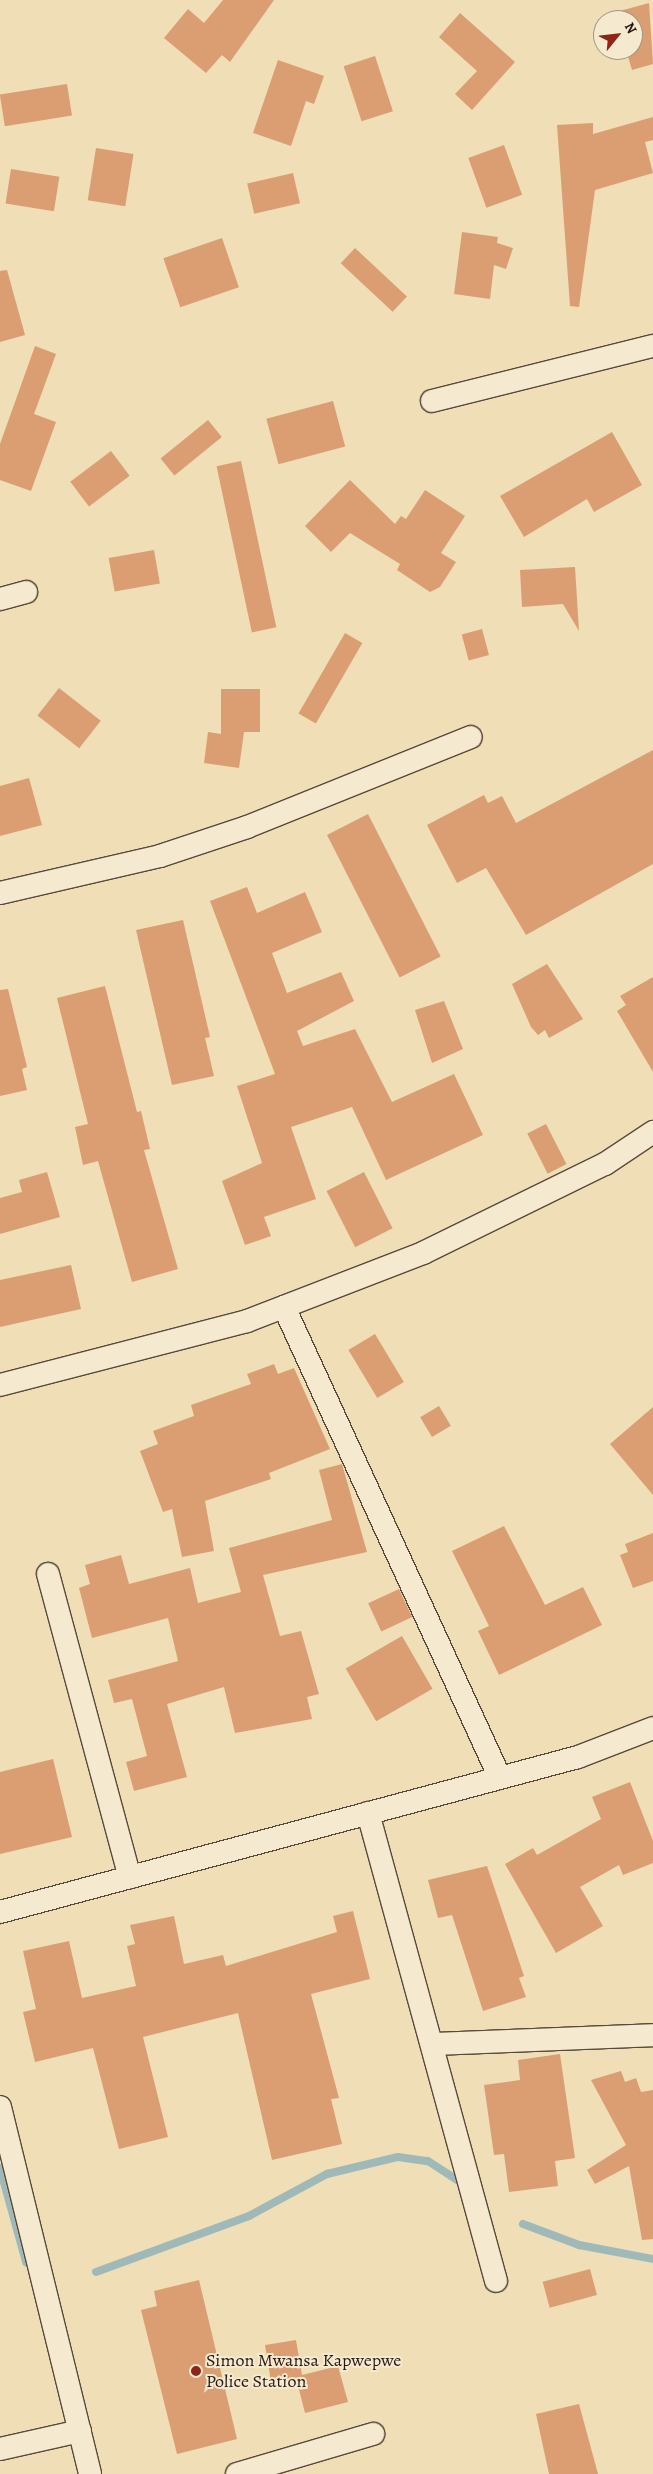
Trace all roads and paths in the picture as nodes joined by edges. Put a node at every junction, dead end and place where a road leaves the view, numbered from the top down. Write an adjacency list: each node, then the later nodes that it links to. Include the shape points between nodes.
1 (653, 346): 2 (street)
2 (432, 400)
3 (26, 592): 4 (street)
4 (0, 599)
5 (471, 737): 6 (street, via 247,828 160,856)
6 (0, 893)
7 (653, 1132): 8 (street, via 606,1164 423,1253)
8 (284, 1307): 9 (street, via 247,1321); 12 (street)
9 (0, 1385)
10 (48, 1574): 14 (street)
11 (653, 1728): 12 (street, via 578,1757)
12 (500, 1778): 13 (street)
13 (368, 1814): 14 (street); 17 (street)
14 (130, 1877): 15 (street)
15 (0, 1912)
16 (653, 2035): 17 (street)
17 (433, 2044): 19 (street)
18 (0, 2107): 20 (street)
19 (496, 2281)
20 (80, 2431): 22 (street); 23 (street)
21 (373, 2434): 24 (street)
22 (0, 2449)
23 (90, 2474)
24 (237, 2474)

